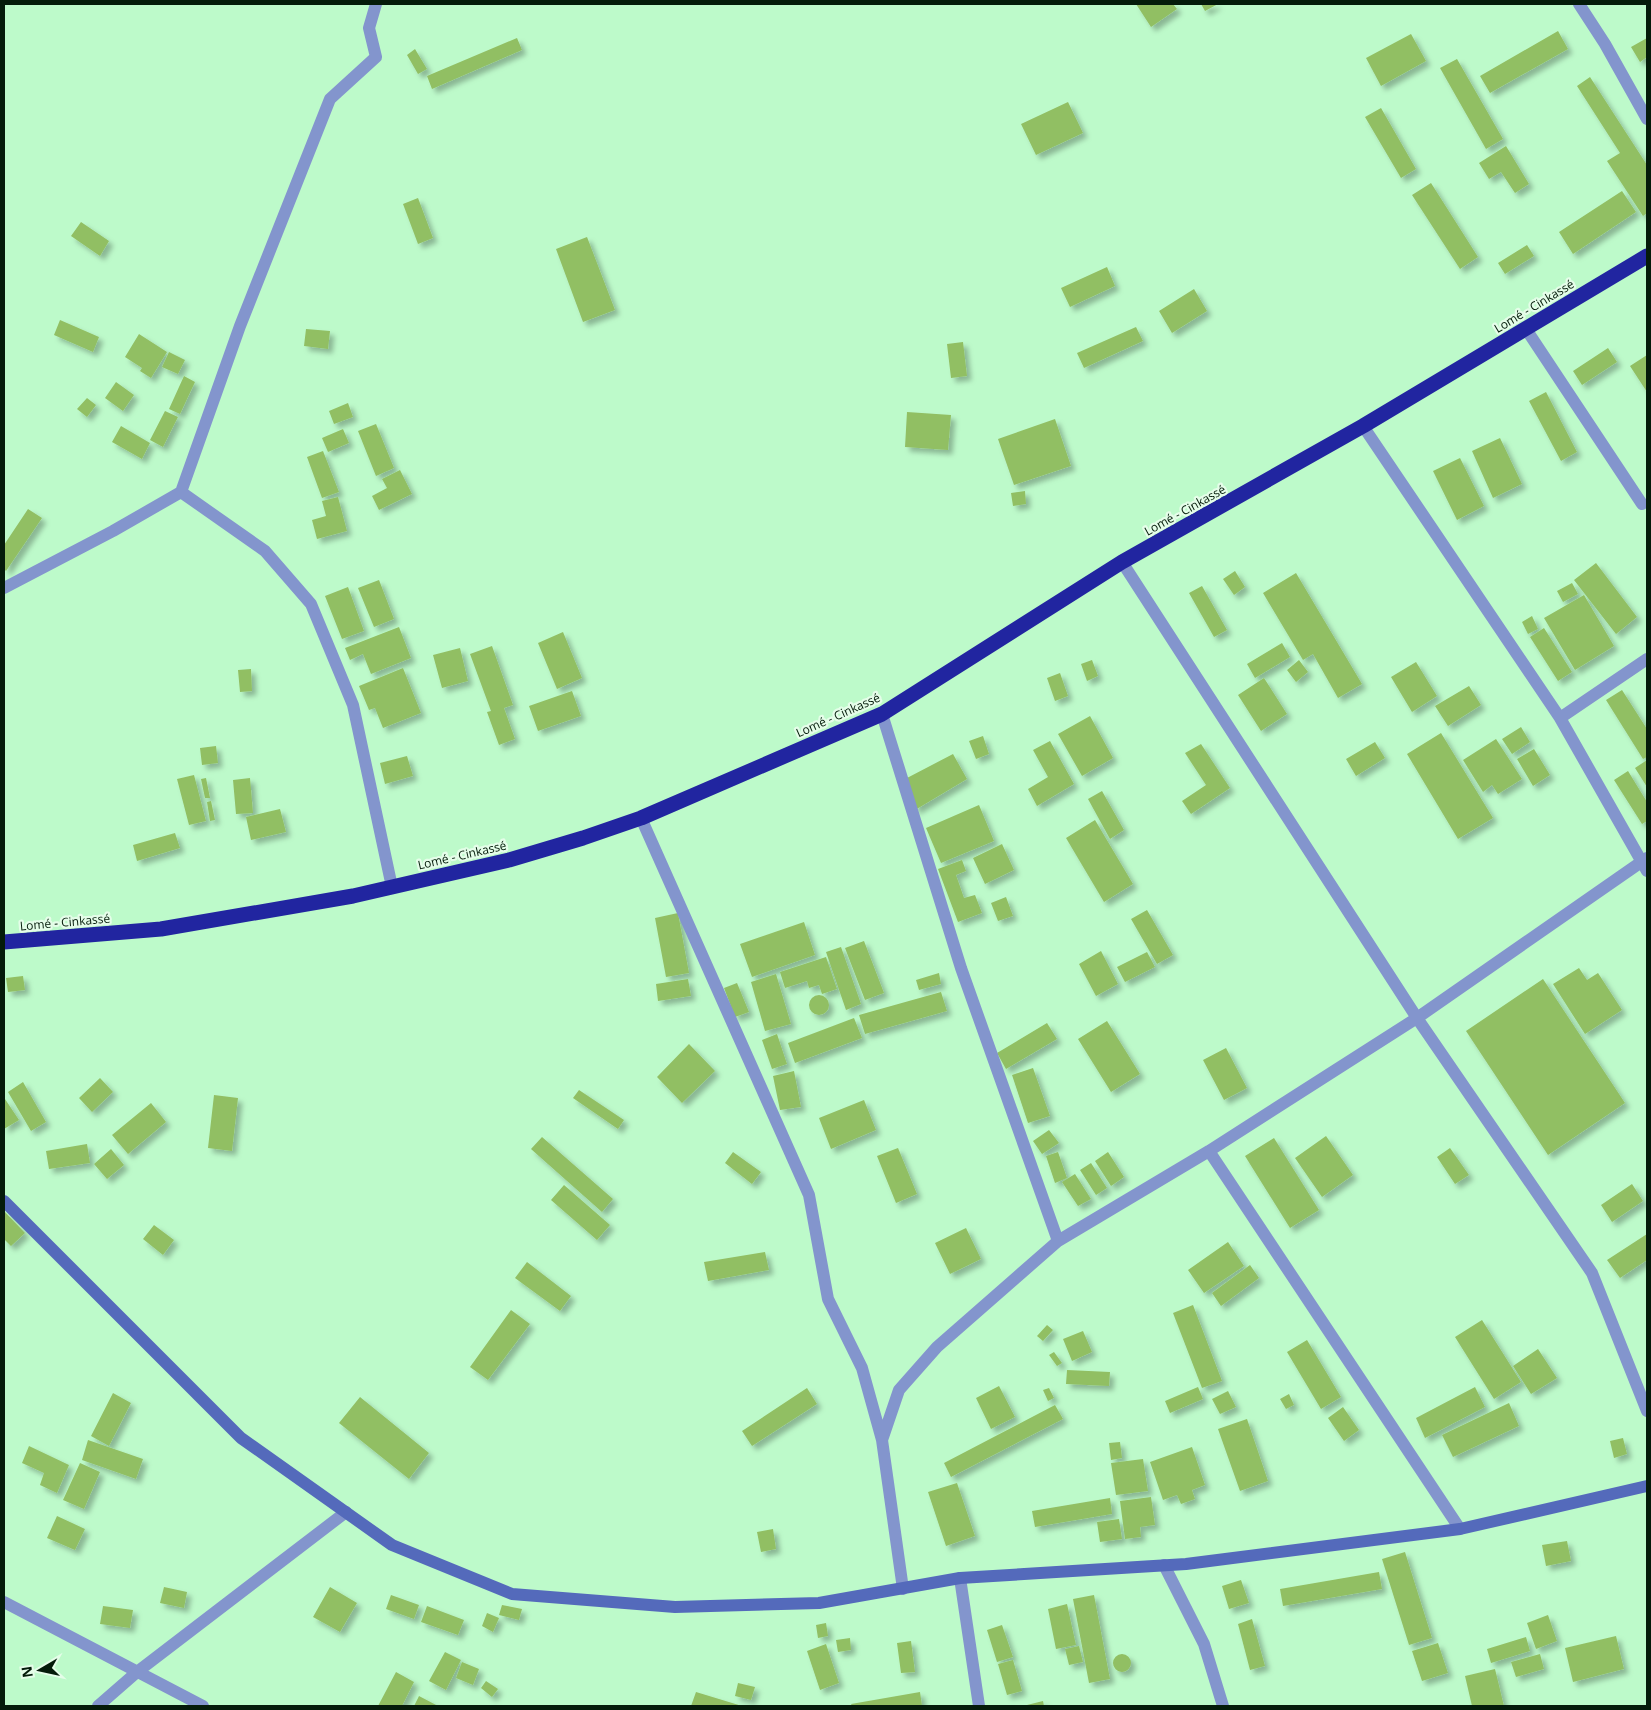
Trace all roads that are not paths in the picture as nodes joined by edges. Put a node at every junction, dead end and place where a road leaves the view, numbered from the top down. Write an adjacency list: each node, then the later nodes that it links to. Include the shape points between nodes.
1 (376, 4): 7 (street, via 369,28 376,56 330,99 240,326)
2 (1579, 4): 3 (street)
3 (1647, 119)
4 (1647, 256): 5 (highway, Lomé - Cinkassé)
5 (1526, 329): 6 (highway, Lomé - Cinkassé); 8 (street)
6 (1363, 426): 9 (highway, Lomé - Cinkassé); 13 (street)
7 (181, 492): 10 (street); 16 (street, via 265,551 310,604 353,705)
8 (1642, 504)
9 (1122, 562): 12 (highway, Lomé - Cinkassé); 18 (street)
10 (4, 588)
11 (1647, 660): 13 (street)
12 (882, 714): 14 (highway, Lomé - Cinkassé); 21 (street, via 961,968)
13 (1560, 718): 15 (street)
14 (641, 818): 16 (highway, Lomé - Cinkassé, via 509,860); 23 (street, via 809,1195 828,1299 862,1368)
15 (1645, 863): 18 (street)
16 (392, 887): 17 (highway, Lomé - Cinkassé, via 161,929)
17 (4, 942)
18 (1418, 1018): 19 (street); 22 (street, via 1592,1273)
19 (1209, 1151): 21 (street); 26 (street)
20 (4, 1201): 25 (street, via 241,1438)
21 (1058, 1241): 23 (street, via 937,1347 899,1390)
22 (1647, 1411)
23 (882, 1440): 29 (street)
24 (1647, 1486): 26 (street)
25 (346, 1512): 29 (street, via 392,1545 512,1594 675,1607 819,1603); 31 (street)
26 (1460, 1529): 27 (street)
27 (1164, 1565): 28 (street); 35 (street, via 1204,1644)
28 (960, 1578): 29 (street); 34 (street)
29 (903, 1589)
30 (4, 1602): 31 (street)
31 (137, 1672): 32 (street); 33 (street)
32 (98, 1706)
33 (203, 1706)
34 (979, 1706)
35 (1223, 1706)

